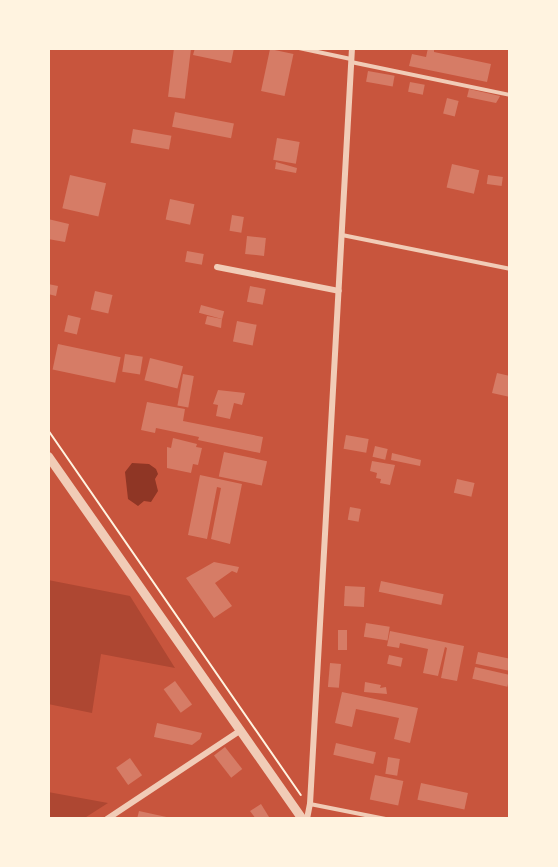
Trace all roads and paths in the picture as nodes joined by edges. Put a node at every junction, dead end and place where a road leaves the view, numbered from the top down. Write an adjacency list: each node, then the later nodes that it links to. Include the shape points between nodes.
1 (299, 48): 3 (lane)
2 (352, 48): 3 (street)
3 (352, 61): 4 (lane); 5 (street)
4 (510, 95)
5 (342, 235): 7 (lane); 8 (street)
6 (217, 267): 8 (street)
7 (510, 269)
8 (339, 291): 12 (street)
9 (48, 430): 12 (path)
10 (48, 456): 11 (street)
11 (241, 730): 13 (street); 14 (street)
12 (310, 806): 15 (street); 16 (lane)
13 (107, 819)
14 (302, 819)
15 (307, 819)
16 (386, 819)

